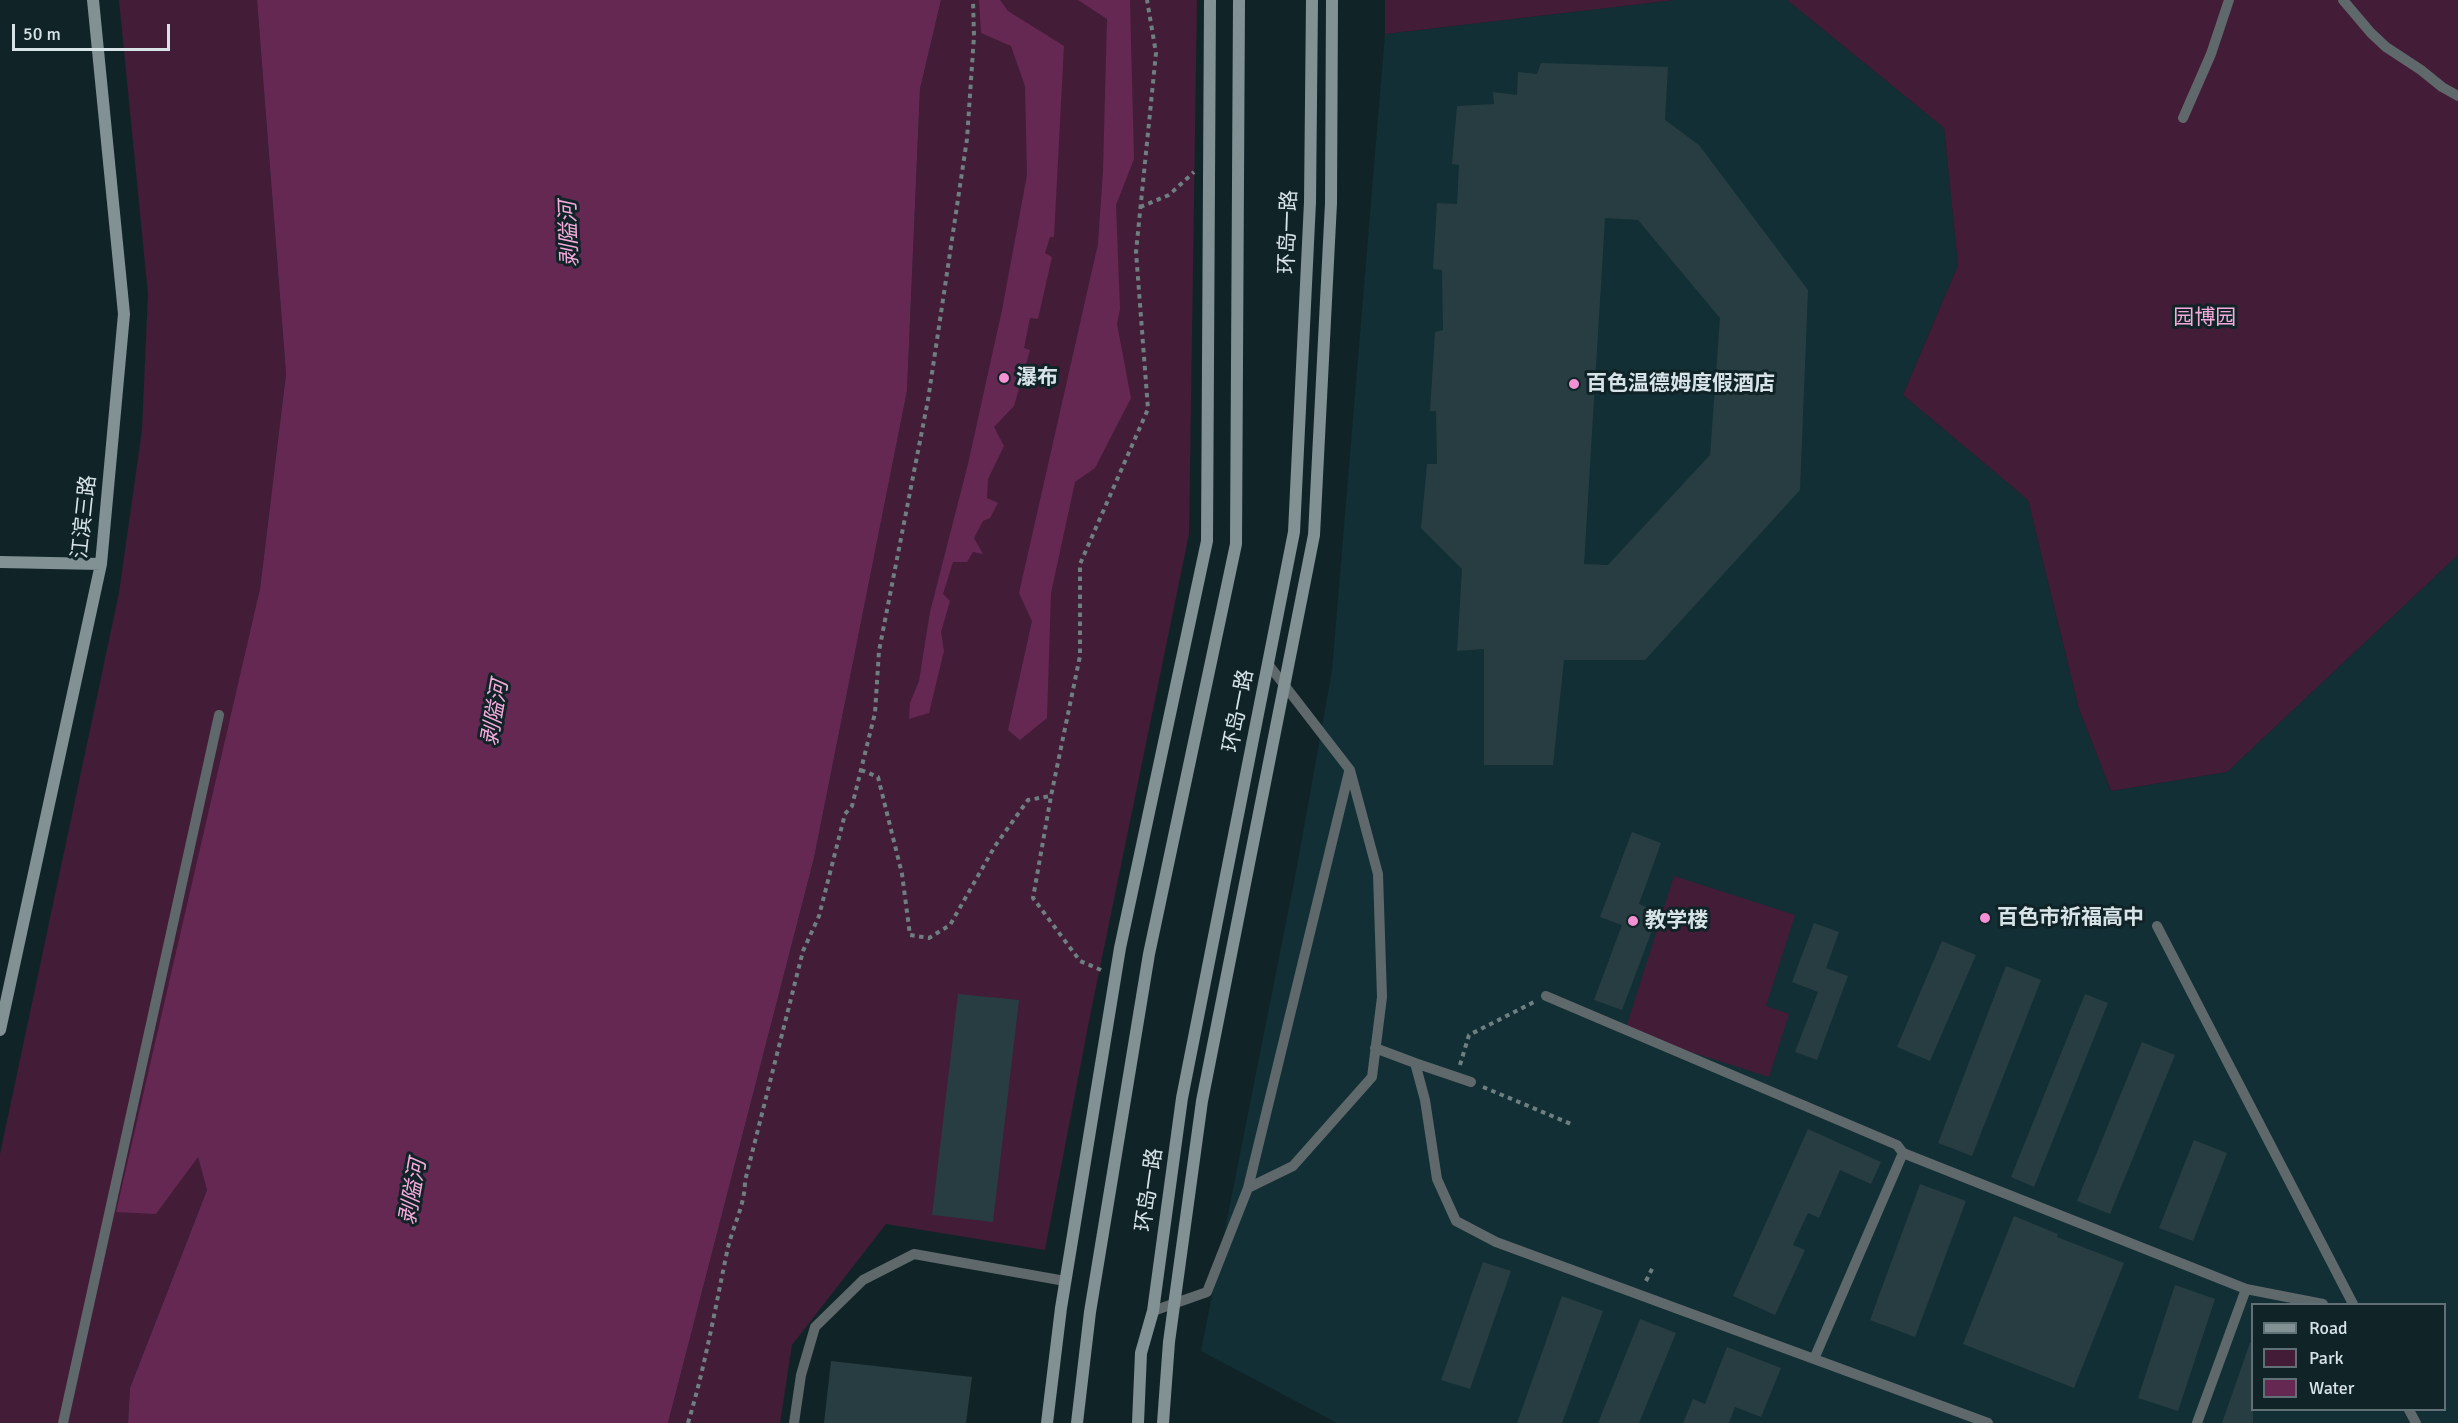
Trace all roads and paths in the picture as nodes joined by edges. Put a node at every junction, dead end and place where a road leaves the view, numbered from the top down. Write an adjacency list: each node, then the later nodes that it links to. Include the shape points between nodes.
1 (93, 0): 15 (main road, 江滨三路, via 124,314)
2 (973, 0): 19 (path, via 967,139 928,400 879,651 875,713)
3 (1147, 0): 13 (path, via 1156,53)
4 (1209, 0): 12 (main road)
5 (1239, 0): 44 (main road, 环岛一路, via 1236,544 1149,954 1090,1312)
6 (1312, 0): 16 (main road, 环岛一路, via 1310,202 1294,532)
7 (1332, 0): 17 (main road, via 1331,203 1314,535)
8 (2229, 0): 11 (lane)
9 (2343, 0): 10 (lane, via 2386,47)
10 (2458, 96)
11 (2183, 118)
12 (1209, 164): 13 (path, via 1196,170 1169,195); 23 (main road, via 1207,541)
13 (1140, 207): 21 (path, via 1136,252 1149,409 1080,564 1080,656)
14 (0, 562): 15 (main road)
15 (101, 564): 25 (main road, 江滨三路)
16 (1268, 664): 17 (lane); 38 (main road, 环岛一路, via 1182,1098)
17 (1284, 686): 20 (lane); 37 (main road, via 1202,1101)
18 (219, 715): 40 (lane)
19 (861, 770): 21 (path, via 878,777 902,874 910,935 928,938 950,925 995,846 1028,800); 41 (path, via 852,806 845,814 819,916 803,951)
20 (1350, 770): 26 (lane, via 1378,874 1382,997); 32 (lane)
21 (1051, 796): 23 (path, via 1034,898 1080,962)
22 (2157, 926): 36 (lane)
23 (1115, 976): 33 (main road)
24 (1546, 996): 28 (path, via 1469,1035); 31 (lane, via 1897,1145)
25 (0, 1030)
26 (1376, 1048): 27 (lane); 32 (lane, via 1372,1077 1293,1166)
27 (1415, 1064): 28 (lane); 39 (lane, via 1425,1100 1437,1179 1456,1221 1496,1242)
28 (1456, 1077): 29 (lane)
29 (1472, 1082): 30 (path)
30 (1571, 1124)
31 (1903, 1153): 34 (lane); 39 (lane)
32 (1248, 1188): 37 (lane, via 1207,1292)
33 (1065, 1281): 42 (lane, via 914,1254 863,1280 815,1327 801,1375); 43 (main road)
34 (2246, 1289): 35 (lane); 48 (lane)
35 (2314, 1303)
36 (2352, 1303)
37 (1174, 1304): 38 (lane); 46 (main road)
38 (1153, 1311): 45 (main road, 环岛一路, via 1141,1353)
39 (1814, 1359): 47 (lane)
40 (63, 1423)
41 (688, 1423)
42 (794, 1423)
43 (1047, 1423)
44 (1077, 1423)
45 (1138, 1423)
46 (1163, 1423)
47 (1988, 1423)
48 (2197, 1423)

